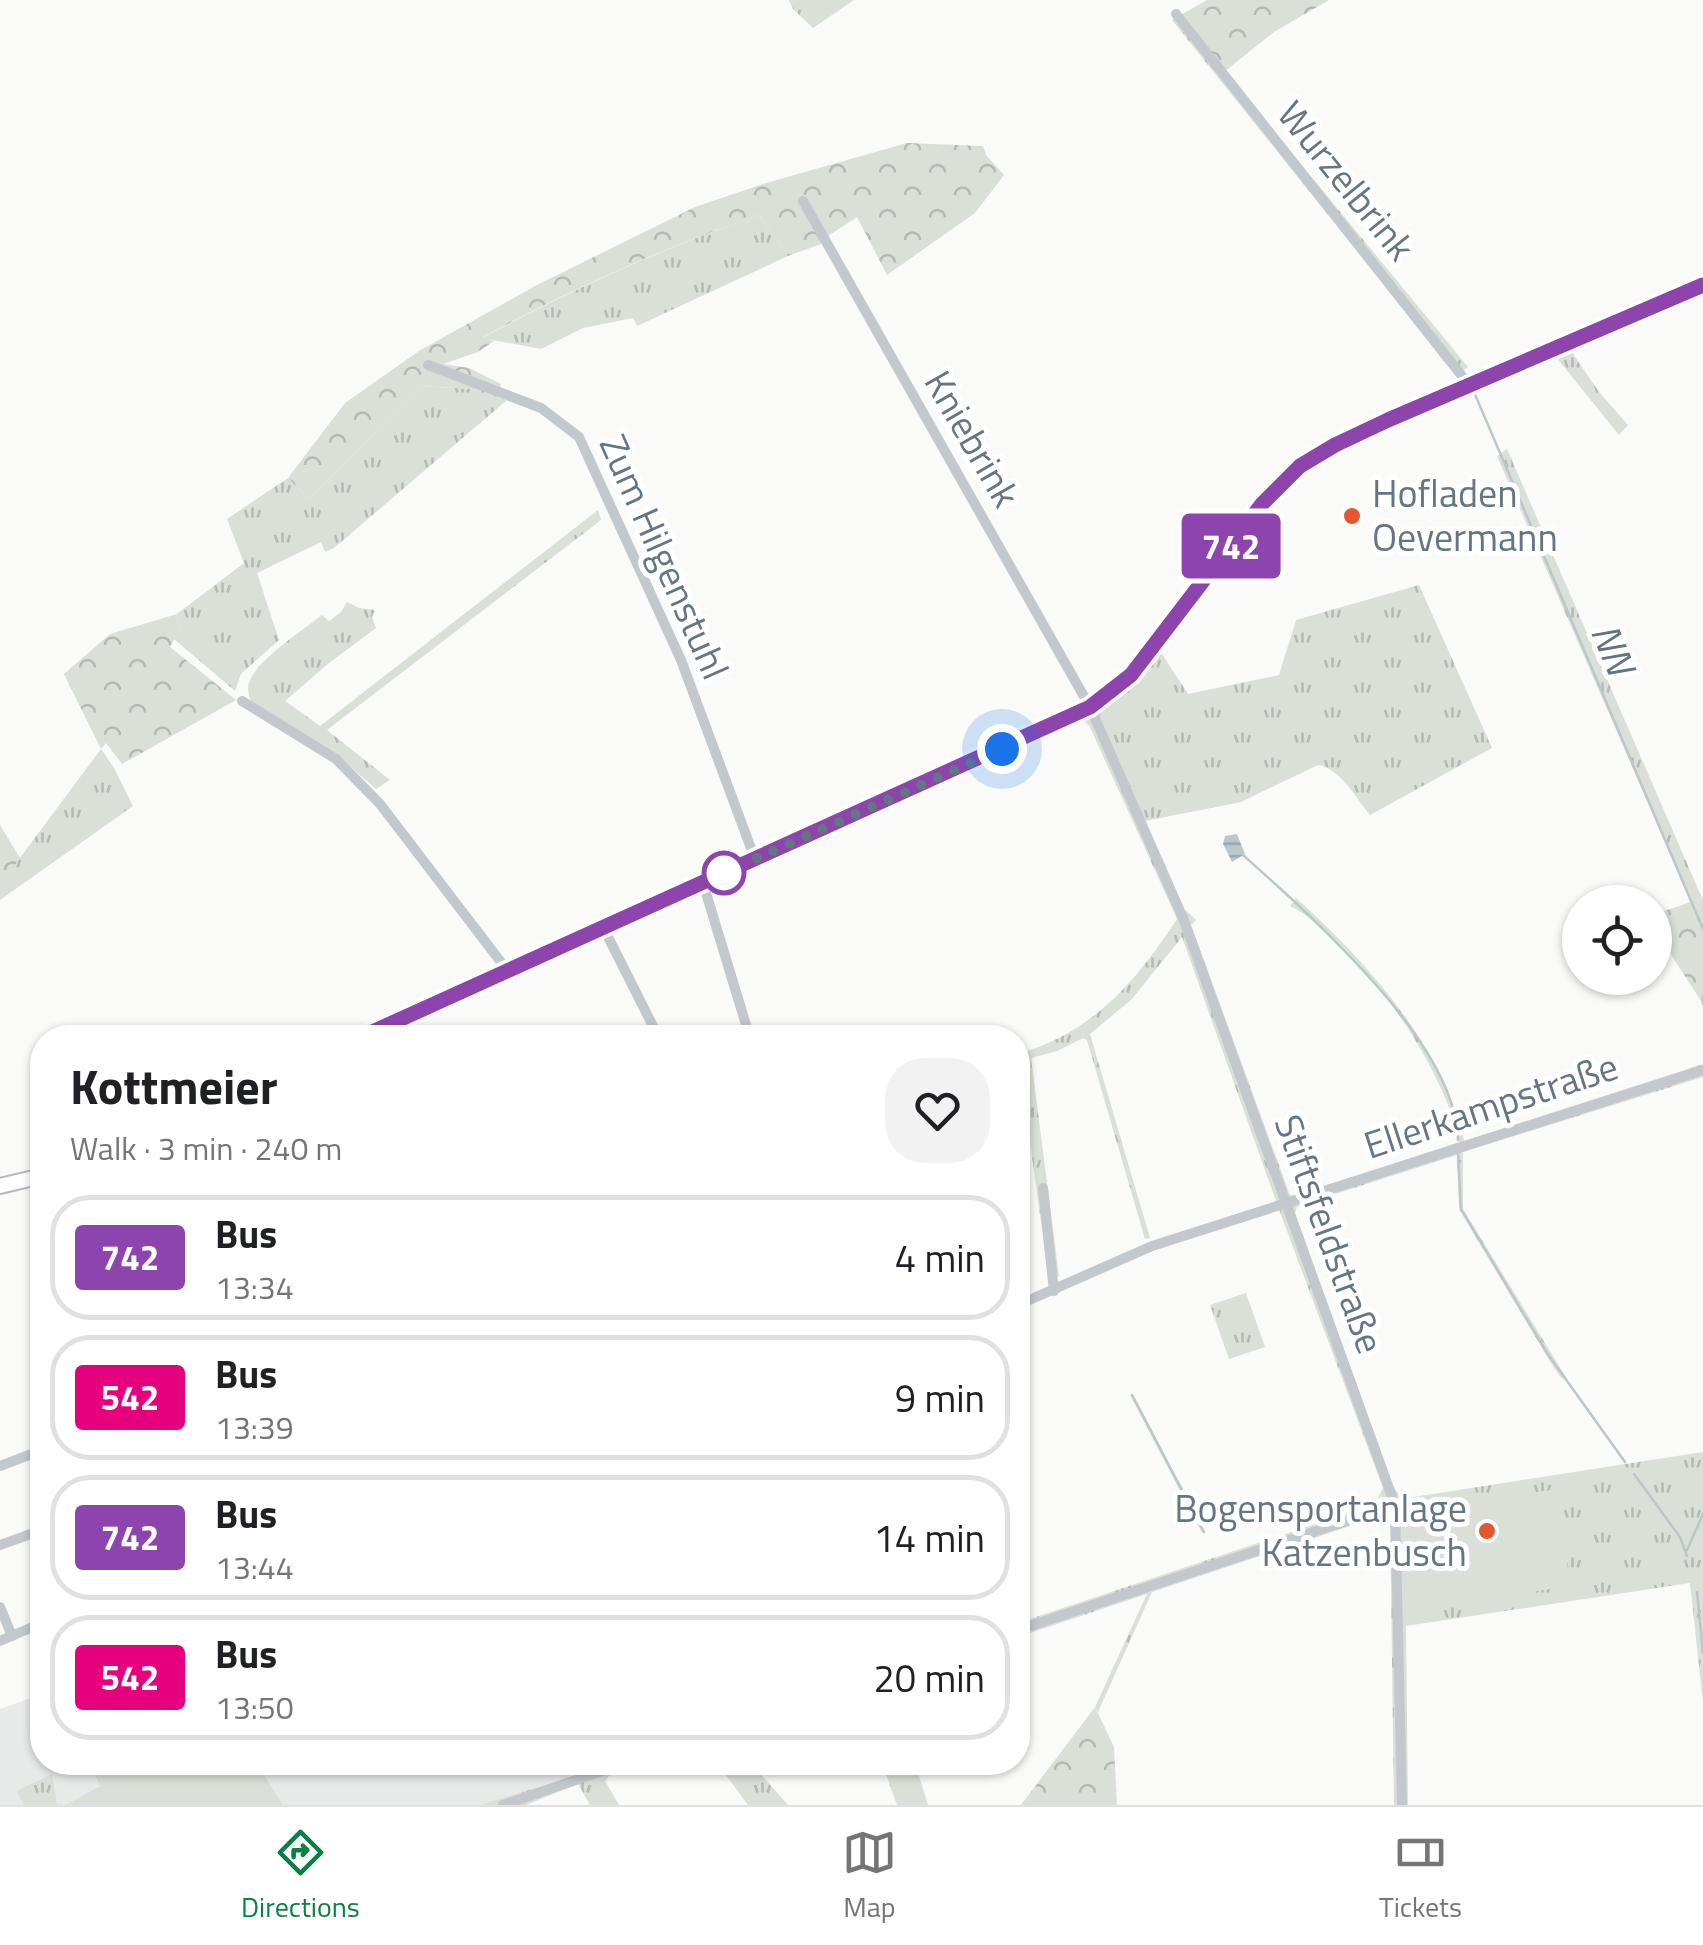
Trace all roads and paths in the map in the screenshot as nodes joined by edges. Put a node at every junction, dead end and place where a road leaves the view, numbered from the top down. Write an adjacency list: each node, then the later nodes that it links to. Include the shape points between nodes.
1 (1176, 14): 5 (street, Wurzelbrink)
2 (804, 201): 7 (street, Kniebrink)
3 (1703, 285): 5 (main road)
4 (428, 365): 8 (street, Zum Hilgenstuhl, via 542,408 579,437 681,660)
5 (1470, 385): 7 (main road, via 1300,466 1262,504 1131,675)
6 (242, 701): 11 (street, via 336,759 380,804)
7 (1090, 707): 8 (main road); 19 (street, Stiftsfeldstraße, via 1183,918)
8 (755, 859): 9 (main road)
9 (703, 883): 10 (main road); 14 (street)
10 (603, 928): 11 (main road); 13 (street)
11 (508, 970): 12 (main road)
12 (387, 1025)
13 (652, 1025)
14 (746, 1025)
15 (1703, 1070): 19 (street, Ellerkampstraße)
16 (30, 1179): 17 (main road)
17 (0, 1186)
18 (1043, 1188): 20 (street)
19 (1285, 1203): 20 (street, Ellerkampstraße, via 1152,1246); 24 (street, Stiftsfeldstraße)
20 (1054, 1291): 21 (street, Ellerkampstraße)
21 (1030, 1300)
22 (30, 1455): 23 (street)
23 (0, 1466)
24 (1396, 1504): 28 (street); 34 (street, Stiftsfeldstraße)
25 (30, 1534): 26 (street)
26 (0, 1545)
27 (0, 1607): 30 (street)
28 (1030, 1626)
29 (30, 1628): 30 (street)
30 (12, 1636): 31 (street)
31 (0, 1641)
32 (590, 1775): 33 (street)
33 (503, 1805)
34 (1402, 1805)

